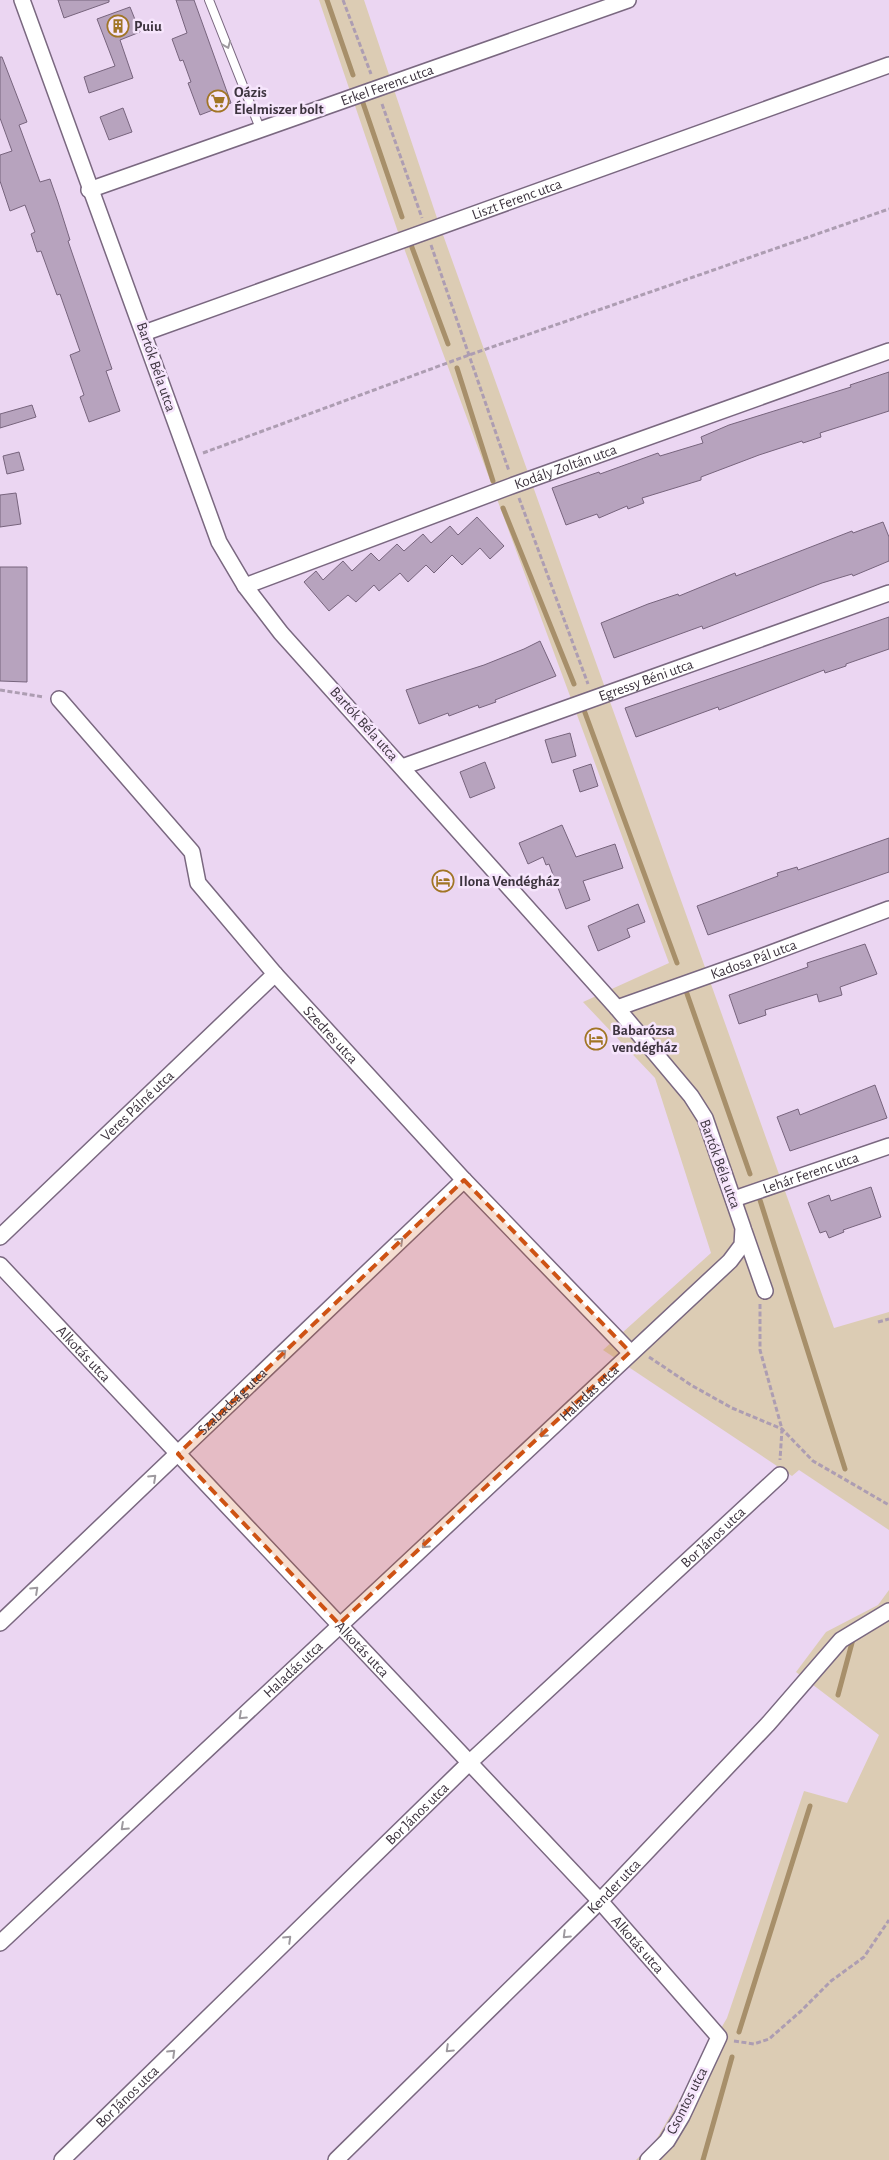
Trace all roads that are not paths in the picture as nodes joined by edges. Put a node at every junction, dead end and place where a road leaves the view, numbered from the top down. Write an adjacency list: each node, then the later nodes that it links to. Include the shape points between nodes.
1 (22, 0): 6 (street, Bartók Béla utca)
2 (209, 0): 5 (lane, one-way to 5)
3 (628, 0): 5 (street, Erkel Ferenc utca)
4 (889, 64): 7 (street, Liszt Ferenc utca)
5 (260, 131): 6 (street, Erkel Ferenc utca)
6 (90, 190): 7 (street, Bartók Béla utca)
7 (144, 333): 9 (street, Bartók Béla utca, via 219,542)
8 (889, 351): 9 (street, Kodály Zoltán utca, via 514,485)
9 (245, 586): 12 (street, Bartók Béla utca, via 281,633)
10 (889, 593): 12 (street, Egressy Béni utca)
11 (59, 699): 14 (street, Szedres utca, via 192,852 198,883)
12 (402, 767): 15 (street, Bartók Béla utca)
13 (889, 909): 15 (street, Kadosa Pál utca)
14 (275, 974): 17 (street, Szedres utca); 20 (street, Veres Pálné utca)
15 (617, 1008): 18 (street, Bartók Béla utca, via 699,1108)
16 (889, 1146): 18 (street, Lehár Ferenc utca)
17 (464, 1180): 23 (street, Szedres utca); 24 (street, Szabadság utca, one-way to 17)
18 (734, 1199): 19 (street, Bartók Béla utca)
19 (743, 1228): 22 (street); 23 (street, Bartók Béla utca, via 742,1245 730,1261)
20 (0, 1237)
21 (0, 1265): 24 (street, Alkotás utca)
22 (763, 1285)
23 (632, 1350): 28 (street, Haladás utca, one-way to 28)
24 (178, 1454): 27 (street, Szabadság utca, one-way to 24); 28 (street, Alkotás utca)
25 (780, 1475): 29 (street, Bor János utca)
26 (889, 1611): 30 (street, Kender utca, via 841,1640 768,1724)
27 (0, 1623)
28 (339, 1624): 29 (street, Alkotás utca); 31 (street, Haladás utca, one-way to 31)
29 (470, 1762): 30 (street, Alkotás utca); 33 (street, Bor János utca, one-way to 29)
30 (600, 1901): 32 (street, Alkotás utca); 34 (street, Kender utca, one-way to 34)
31 (0, 1943)
32 (719, 2037): 35 (street, Csontos utca, via 682,2116 667,2141)
33 (62, 2160)
34 (336, 2160)
35 (648, 2160)

